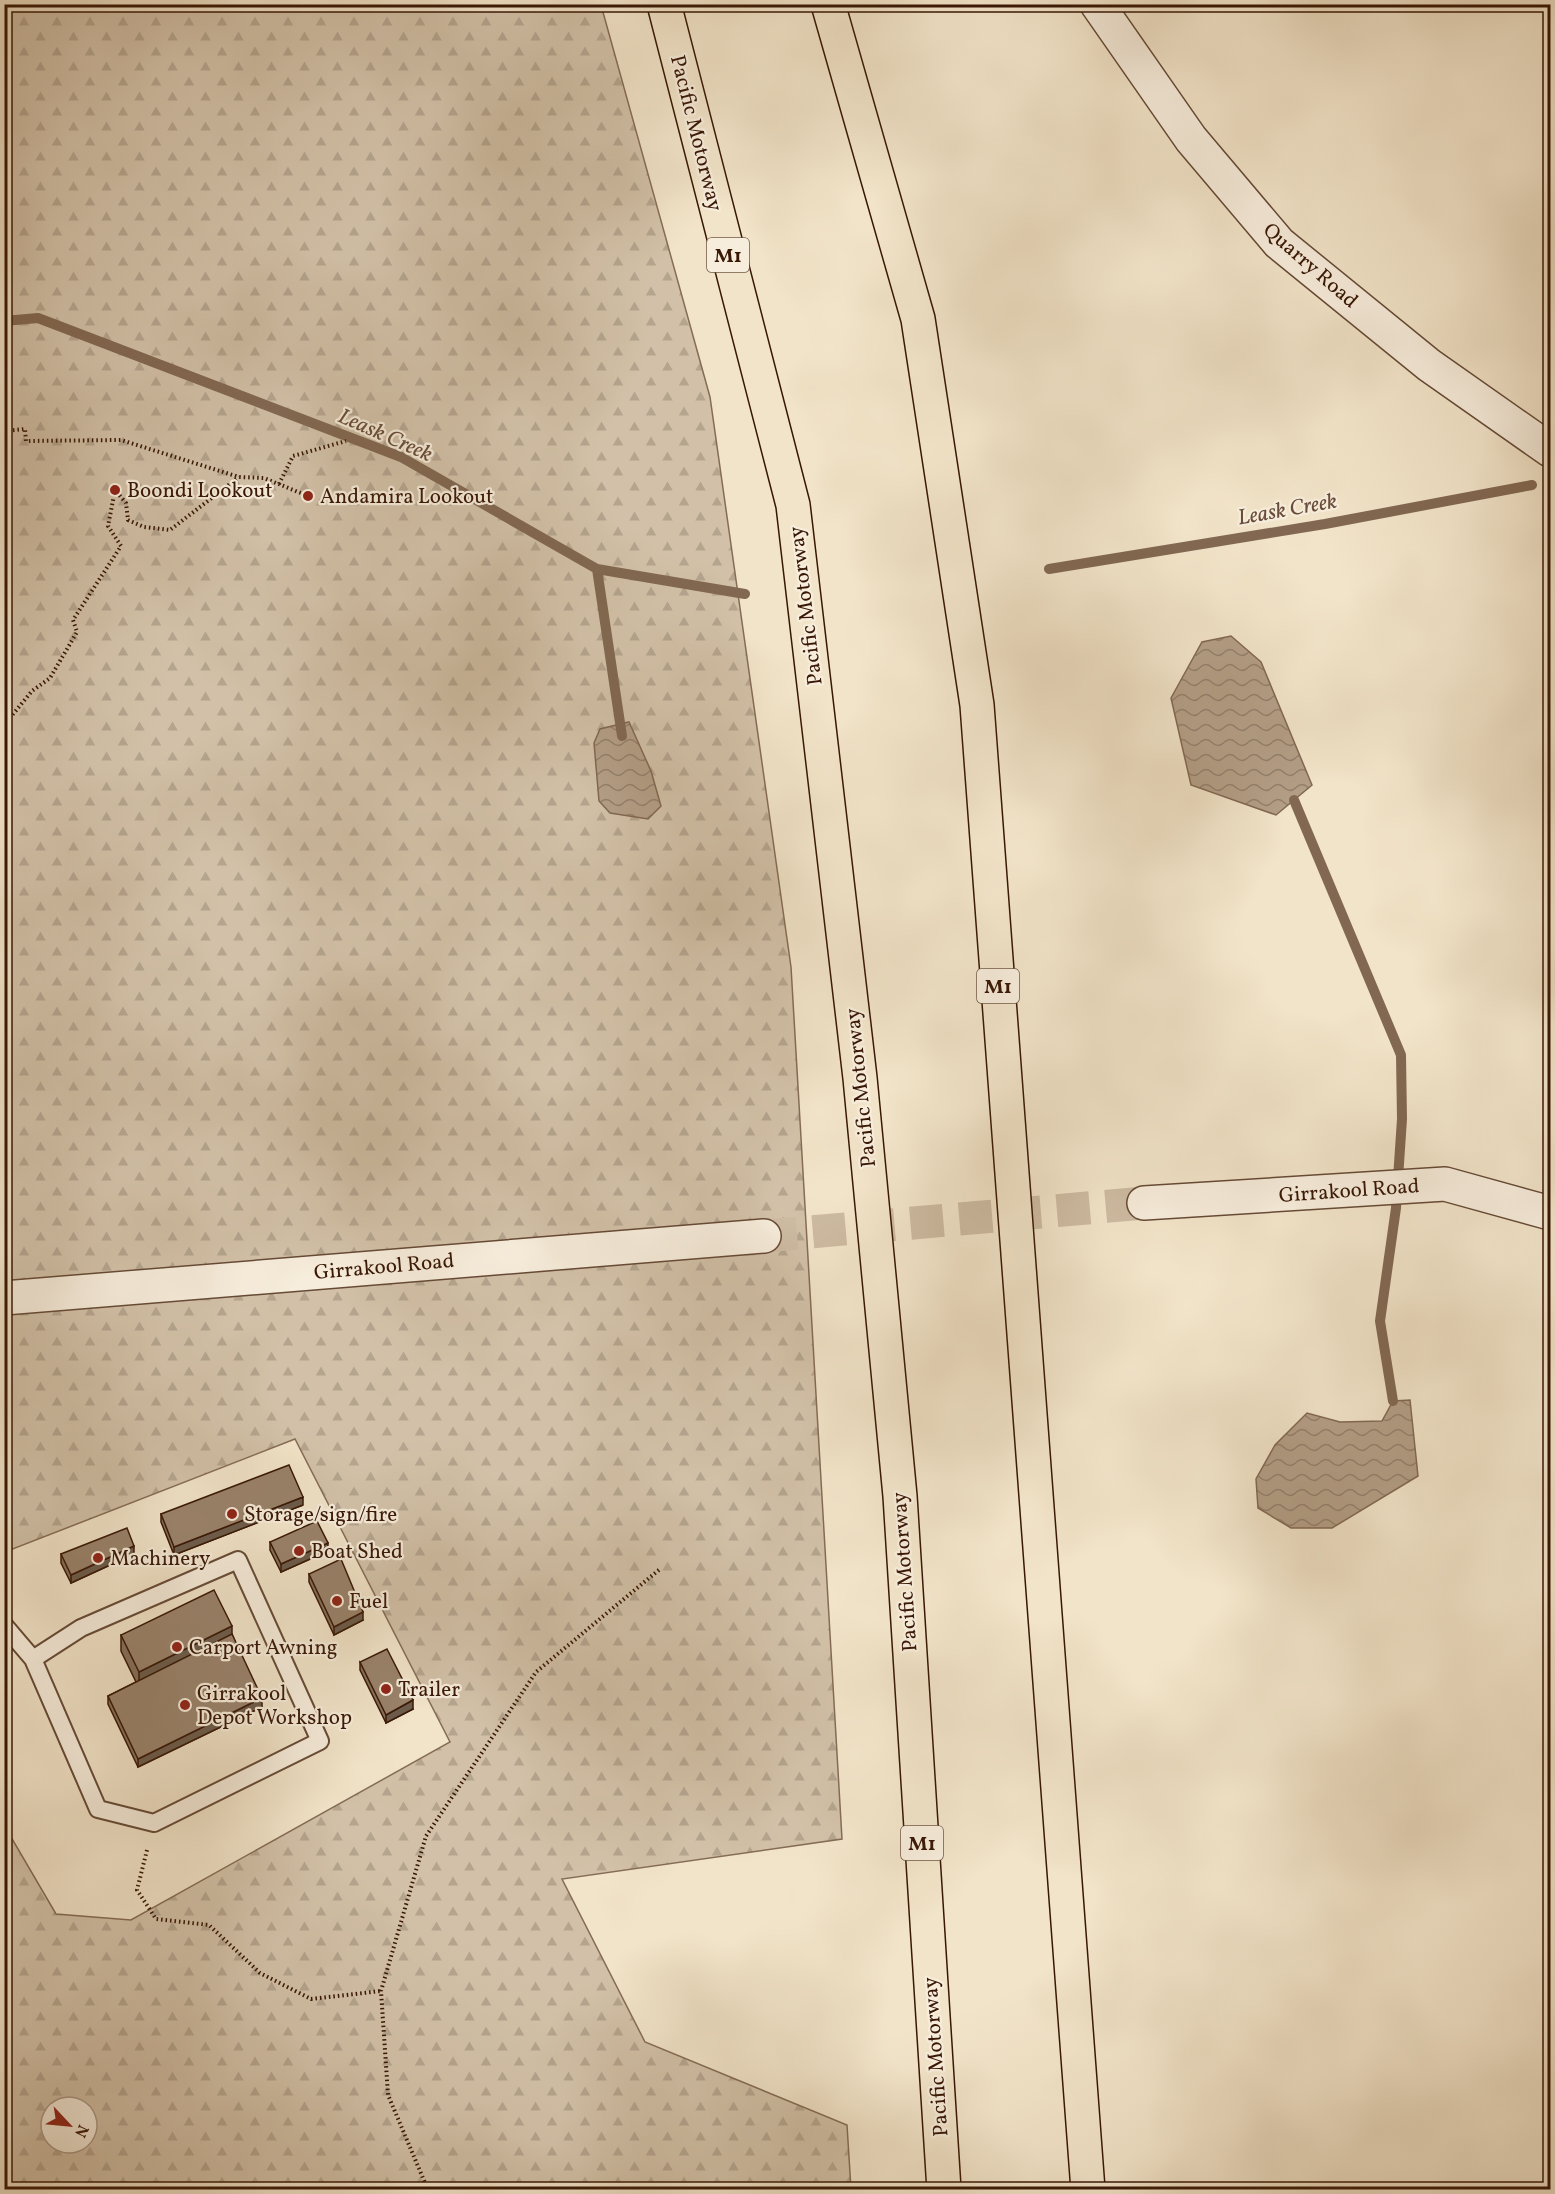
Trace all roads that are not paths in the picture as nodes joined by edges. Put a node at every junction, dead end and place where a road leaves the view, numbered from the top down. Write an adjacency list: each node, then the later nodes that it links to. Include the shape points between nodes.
1 (664, 4): 11 (highway, Pacific Motorway / M1, via 793,505 860,1078 898,1484)
2 (828, 4): 12 (highway, M1, via 918,319 977,705)
3 (1097, 4): 4 (street, Quarry Road, via 1191,139 1279,243 1429,364)
4 (1551, 450)
5 (1144, 1203): 6 (street, Girrakool Road, via 1445,1184)
6 (1551, 1213)
7 (764, 1236): 8 (street, Girrakool Road)
8 (4, 1298)
9 (4, 1625): 10 (lane)
10 (33, 1659): 10 (lane, via 98,1809 154,1823 320,1741 238,1560 81,1628)
11 (944, 2190)
12 (1088, 2190)

